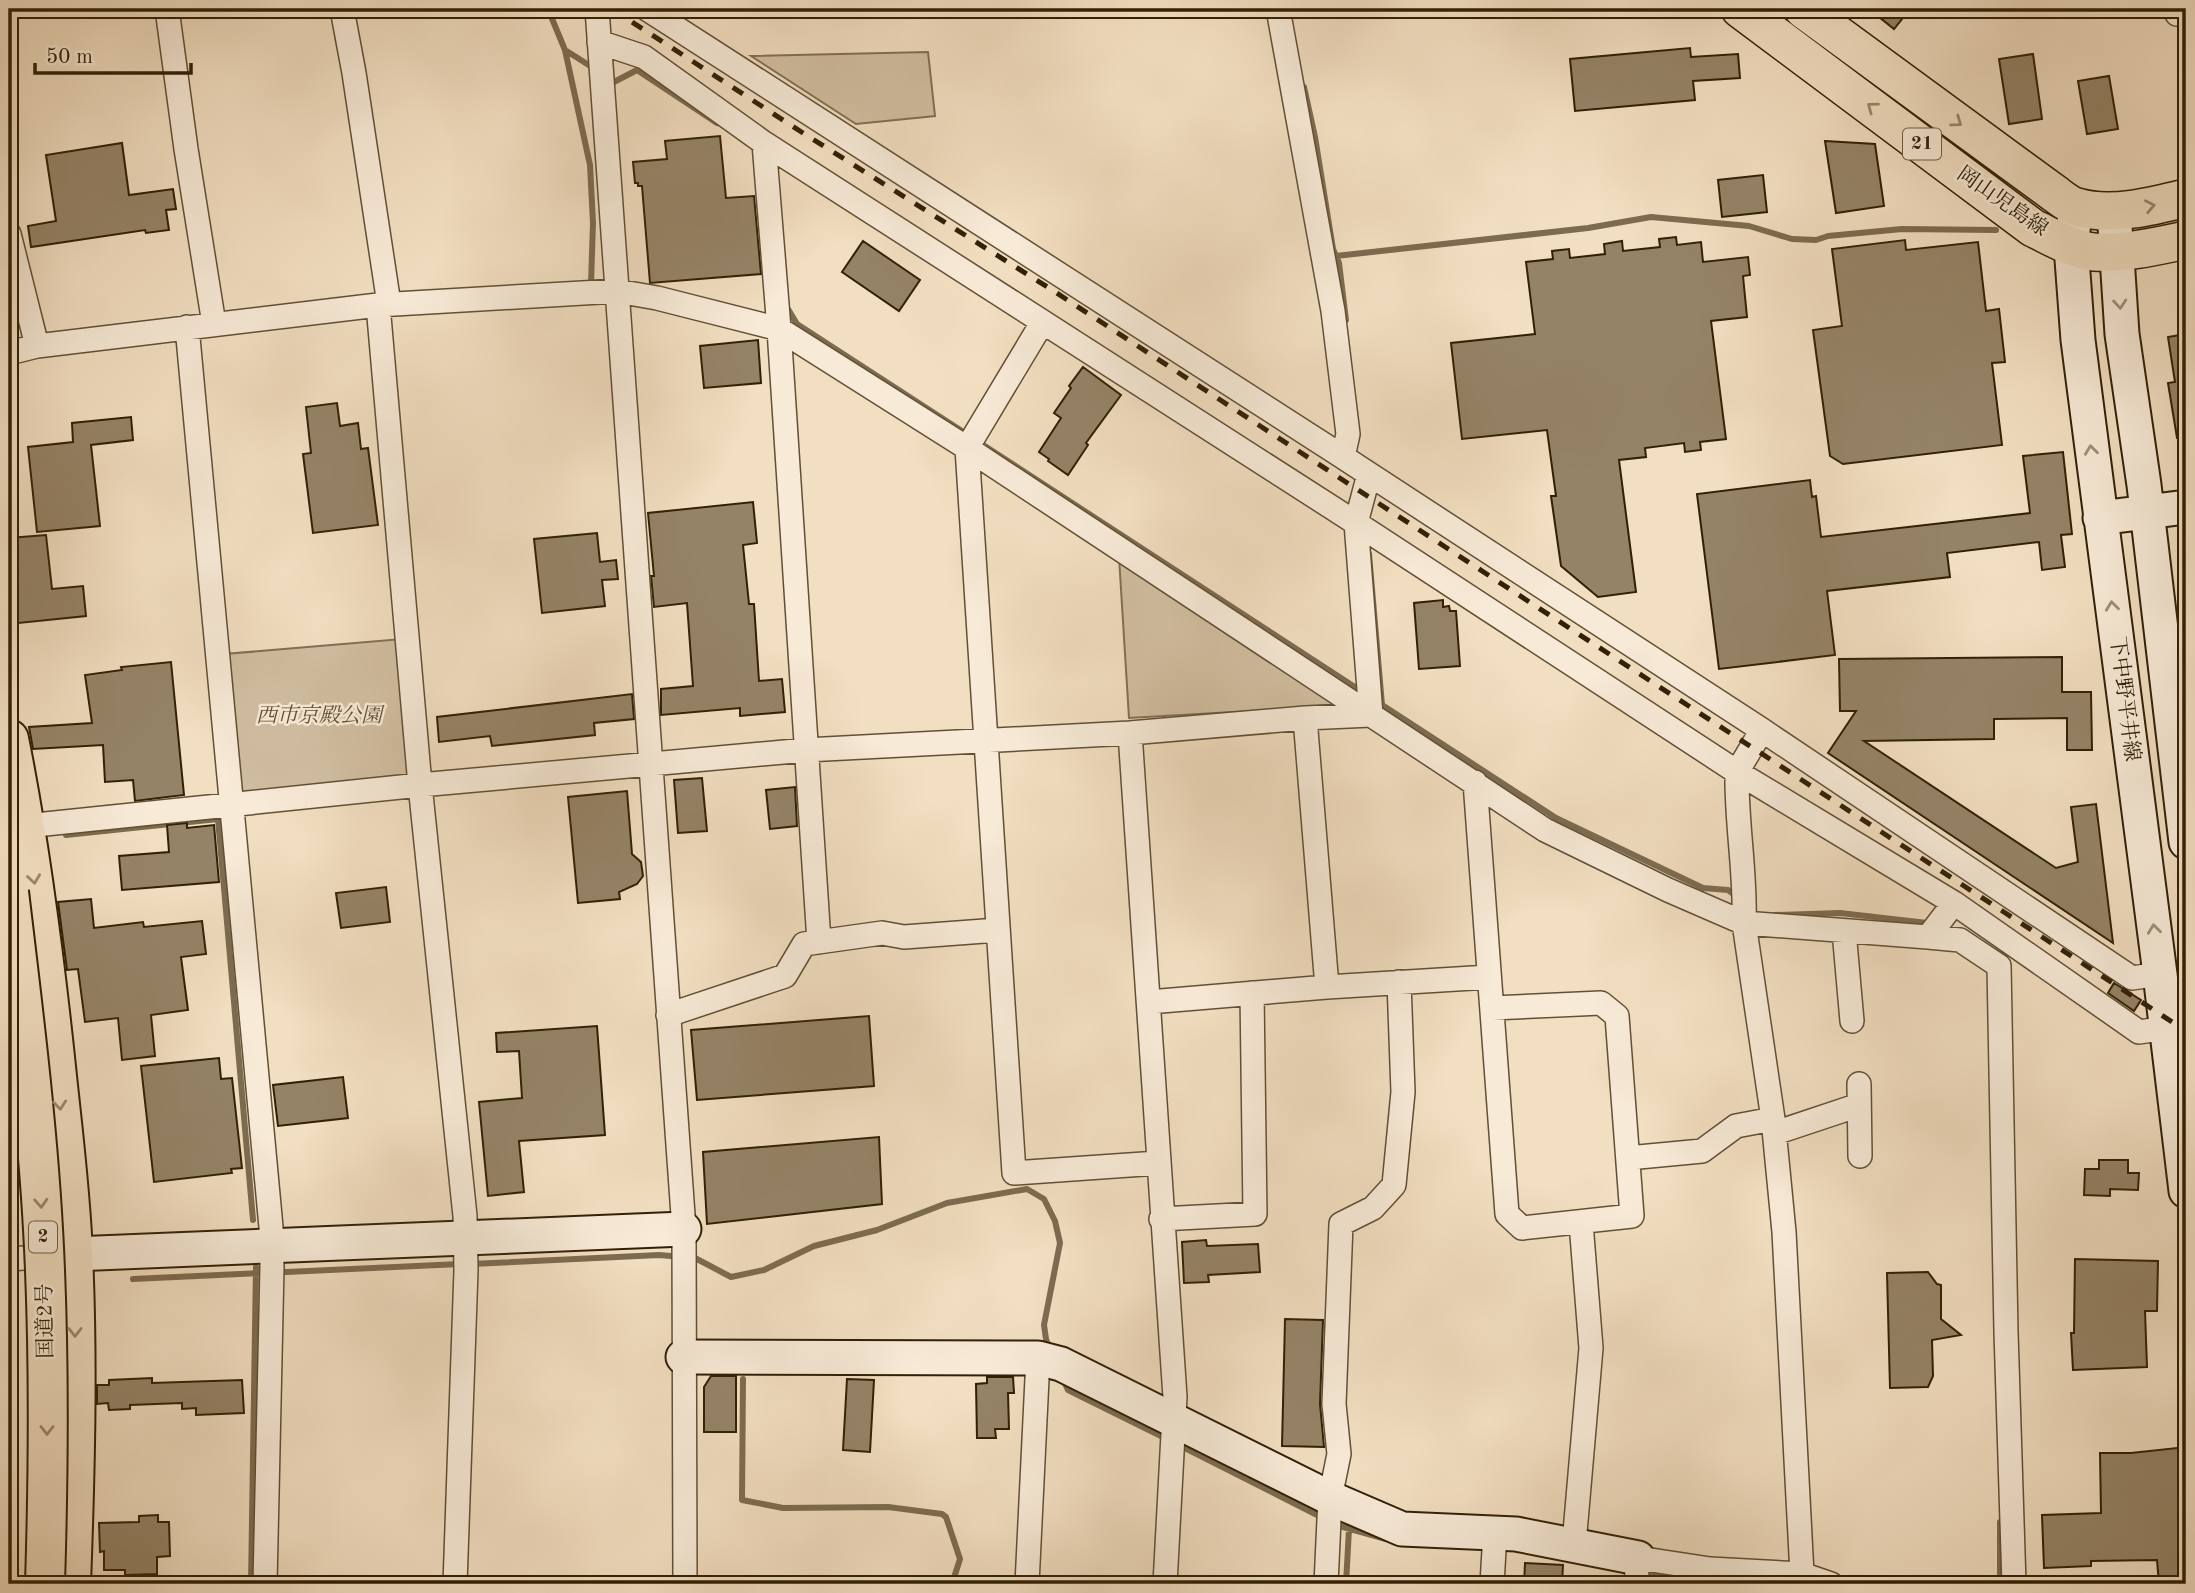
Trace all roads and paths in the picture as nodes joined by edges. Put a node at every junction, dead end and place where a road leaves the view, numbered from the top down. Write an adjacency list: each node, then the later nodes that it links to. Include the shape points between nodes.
1 (167, 9): 22 (street)
2 (342, 9): 20 (street, via 355,74)
3 (597, 9): 10 (street)
4 (647, 9): 28 (street)
5 (1278, 9): 28 (street, via 1333,311 1348,434)
6 (1740, 9): 17 (main road, 岡山児島線 / 21, one-way to 6, via 2033,228)
7 (1803, 9): 13 (main road, 岡山児島線 / 21, one-way to 13)
8 (2177, 9): 9 (street, via 2177,14)
9 (2186, 13)
10 (600, 63): 11 (street, via 643,57); 19 (street)
11 (764, 150): 21 (street); 24 (street)
12 (2186, 198): 14 (main road, 岡山児島線 / 21, one-way to 12)
13 (2077, 207): 14 (main road, 岡山児島線 / 21); 17 (street, 下中野平井線)
14 (2114, 211): 18 (street)
15 (9, 234): 25 (street)
16 (2186, 240): 18 (main road, 岡山児島線 / 21)
17 (2071, 246): 18 (main road, 岡山児島線 / 21); 32 (street, 下中野平井線, one-way to 17)
18 (2115, 251): 31 (street, one-way to 31)
19 (617, 291): 20 (street); 24 (street); 41 (street)
20 (384, 304): 22 (street); 44 (street)
21 (1042, 323): 27 (street); 33 (street)
22 (214, 324): 23 (street)
23 (187, 327): 25 (street); 45 (street)
24 (779, 329): 27 (street); 40 (street)
25 (37, 346): 26 (street)
26 (9, 353)
27 (971, 441): 34 (street); 39 (street)
28 (1343, 457): 29 (street)
29 (1369, 474): 33 (street); 36 (street)
30 (2186, 507): 31 (street)
31 (2147, 513): 32 (street); 47 (street)
32 (2100, 518): 55 (street, 下中野平井線, one-way to 32)
33 (1356, 523): 34 (street); 42 (street)
34 (1370, 702): 35 (street); 43 (street)
35 (1305, 718): 37 (street); 58 (street)
36 (1762, 730): 42 (street); 55 (street, via 2132,978)
37 (1130, 733): 39 (street); 60 (street)
38 (9, 739): 46 (highway)
39 (985, 741): 40 (street); 51 (street)
40 (806, 750): 41 (street); 54 (street)
41 (650, 765): 44 (street); 62 (street)
42 (1737, 772): 49 (street); 50 (street)
43 (1475, 782): 50 (street, via 1545,830 1668,890); 56 (street)
44 (420, 785): 45 (street); 75 (street)
45 (231, 804): 46 (street); 77 (street)
46 (26, 826): 74 (highway, one-way to 74, via 46,968)
47 (2186, 842)
48 (9, 891): 88 (highway, 国道2号 / 2, one-way to 88, bridge, via 32,1086 47,1311)
49 (1954, 903): 53 (street); 64 (street, via 2139,1032)
50 (1745, 910): 52 (street); 66 (street)
51 (998, 930): 54 (street, via 904,937 882,933); 69 (street, via 1014,1173)
52 (1844, 931): 53 (street); 63 (street)
53 (1928, 937): 98 (street, via 1960,940 1999,966)
54 (819, 942): 62 (street, via 804,944 785,976)
55 (2160, 974): 64 (street, 下中野平井線)
56 (1489, 977): 57 (street); 61 (street)
57 (1399, 982): 58 (street); 81 (street, via 1403,1092 1394,1185 1373,1208 1341,1224 1335,1404 1339,1454)
58 (1327, 987): 59 (street)
59 (1252, 993): 60 (street); 71 (street, via 1255,1214)
60 (1149, 1002): 69 (street)
61 (1493, 1008): 68 (street, via 1601,1003 1617,1016); 72 (street, via 1507,1214 1522,1228)
62 (668, 1015): 73 (street)
63 (1852, 1021)
64 (2167, 1028): 70 (street, 下中野平井線)
65 (9, 1122): 87 (highway, 国道2号 / 2, via 20,1312)
66 (1774, 1126): 67 (street, via 1859,1095); 68 (street, via 1736,1126 1702,1151); 85 (street)
67 (1860, 1156)
68 (1628, 1158): 72 (street, via 1632,1216)
69 (1158, 1163): 71 (street)
70 (2186, 1191)
71 (1161, 1219): 80 (street)
72 (1581, 1223): 83 (street, via 1591,1348)
73 (684, 1248): 75 (street); 78 (street)
74 (73, 1254): 76 (street); 77 (street); 89 (highway, one-way to 89)
75 (466, 1255): 77 (street); 91 (street)
76 (9, 1259)
77 (272, 1264): 90 (street)
78 (683, 1357): 79 (street); 92 (street)
79 (1050, 1361): 80 (street); 93 (street)
80 (1174, 1435): 81 (street); 94 (street)
81 (1329, 1513): 82 (street); 95 (street)
82 (1494, 1543): 83 (street, via 1516,1534); 96 (street)
83 (1574, 1544): 84 (street)
84 (1637, 1571): 86 (street, via 1710,1569)
85 (1802, 1574): 86 (street); 97 (street)
86 (1751, 1578)
87 (18, 1584)
88 (44, 1584)
89 (71, 1584)
90 (265, 1584)
91 (455, 1584)
92 (685, 1584)
93 (1027, 1584)
94 (1165, 1584)
95 (1326, 1584)
96 (1492, 1584)
97 (1830, 1584)
98 (2014, 1584)

